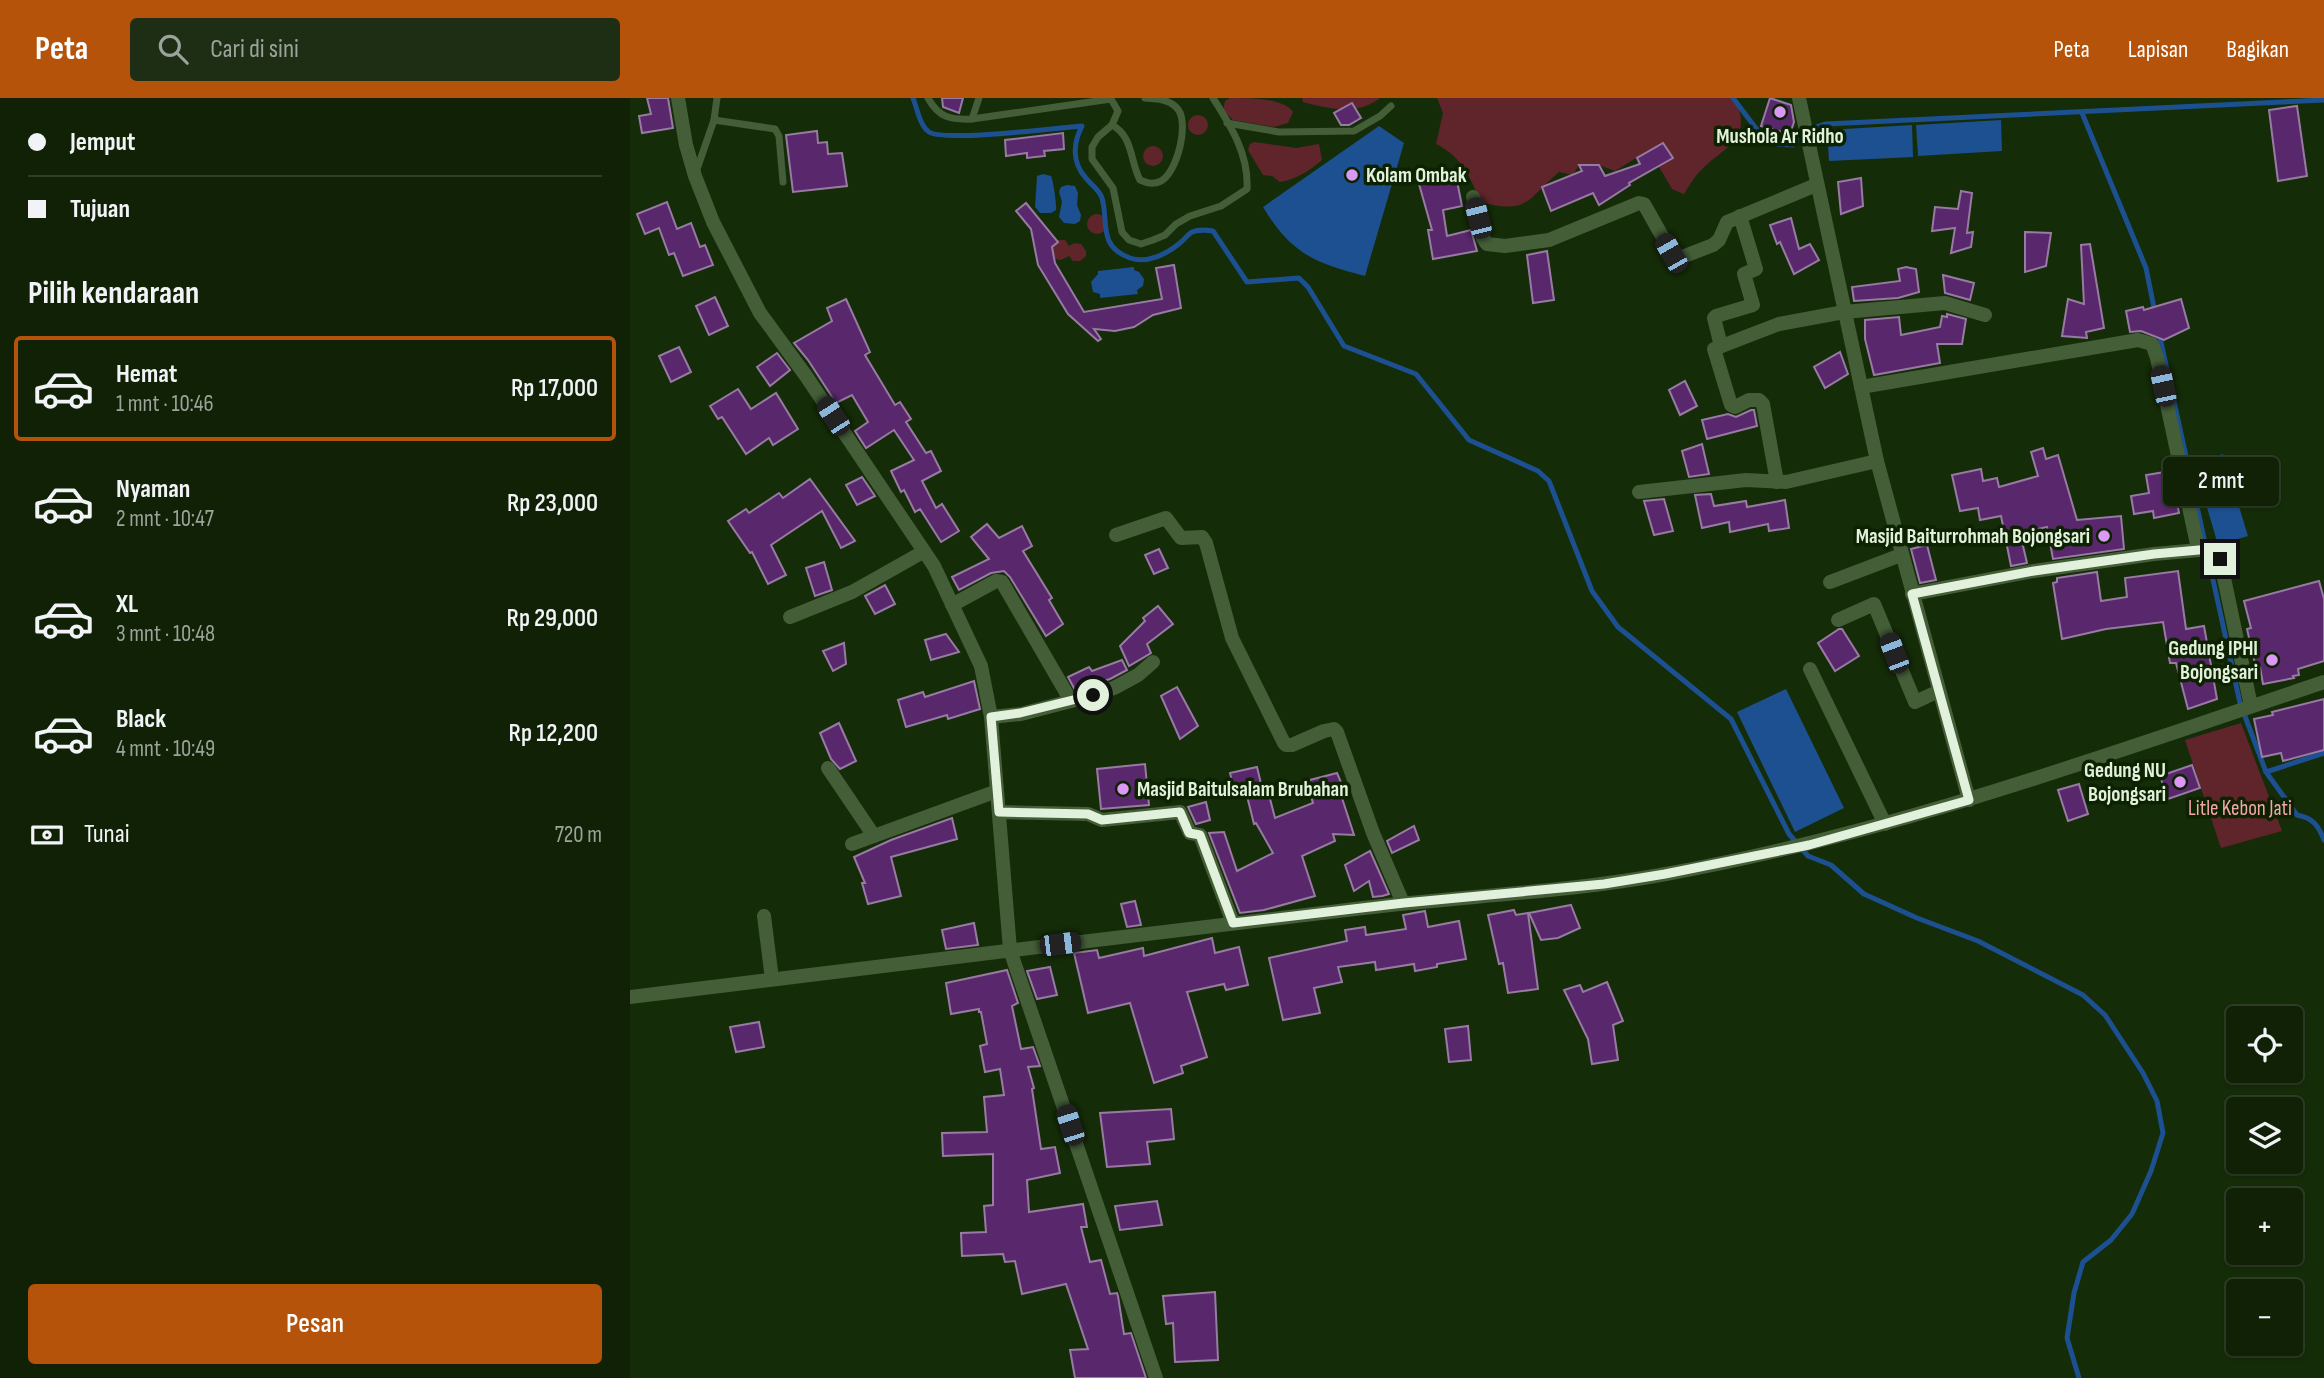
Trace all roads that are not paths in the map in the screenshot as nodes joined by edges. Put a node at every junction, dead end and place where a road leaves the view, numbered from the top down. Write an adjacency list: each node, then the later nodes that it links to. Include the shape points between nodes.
1 (678, 98): 15 (street)
2 (718, 98): 12 (lane)
3 (928, 98): 11 (lane, via 935,111 951,120)
4 (979, 98): 11 (lane)
5 (1120, 98): 9 (lane)
6 (1145, 98): 14 (lane, via 1163,100 1183,116 1171,173 1160,181 1140,180 1129,143)
7 (1213, 98): 13 (lane)
8 (1799, 98): 17 (street)
9 (1111, 99): 11 (lane); 14 (lane, via 1118,111)
10 (1391, 106): 13 (lane, via 1354,131 1279,132)
11 (972, 119)
12 (713, 120): 15 (lane); 16 (lane, via 775,130)
13 (1227, 123): 14 (lane, via 1248,170 1247,189 1141,244 1122,232 1113,188 1092,159 1092,147)
14 (1112, 125)
15 (695, 176): 29 (street, via 760,313)
16 (783, 182)
17 (1816, 185): 19 (street); 20 (street)
18 (1473, 197): 19 (street, via 1483,238 1494,245 1549,240 1639,203 1644,204 1671,253 1682,257 1713,245 1727,222)
19 (1740, 216): 22 (street, via 1756,269 1744,274 1755,311 1714,318)
20 (1844, 312): 21 (street, via 1945,303); 22 (street, via 1779,324); 23 (street)
21 (1985, 315)
22 (1721, 346): 25 (street, via 1714,352 1731,405 1749,400 1763,404)
23 (1861, 387): 24 (street); 28 (street, via 2138,340 2152,344)
24 (1877, 461): 25 (street); 30 (street)
25 (1777, 482): 26 (street, via 1746,480)
26 (1639, 492)
27 (1116, 535): 50 (street, via 1166,518 1181,538 1202,537 1232,638 1284,743 1292,745 1324,731 1337,732)
28 (2203, 549): 32 (street, via 2034,571); 41 (street, via 2220,559)
29 (923, 552): 33 (street); 34 (street, via 852,592)
30 (1901, 555): 31 (street); 32 (street)
31 (1830, 582)
32 (1912, 594): 39 (street)
33 (952, 605): 40 (street, via 1002,582); 42 (street, via 981,666)
34 (790, 617)
35 (1838, 620): 39 (street, via 1874,604 1911,698 1918,702)
36 (1153, 662): 40 (street, via 1127,682)
37 (1810, 669): 47 (street)
38 (2324, 682): 41 (street)
39 (1939, 691): 45 (street)
40 (1071, 702): 42 (street)
41 (2245, 708): 45 (street)
42 (991, 717): 44 (street)
43 (828, 768): 48 (street)
44 (997, 791): 46 (street); 48 (street)
45 (1969, 800): 47 (street)
46 (999, 812): 52 (street, via 1088,814 1102,820 1180,812 1189,833 1200,835); 53 (street)
47 (1885, 824): 50 (street, via 1809,845 1665,874)
48 (874, 836): 49 (street)
49 (852, 844)
50 (1404, 903): 52 (street)
51 (764, 916): 54 (street)
52 (1233, 923): 53 (street)
53 (1010, 950): 54 (street); 56 (street)
54 (772, 979): 55 (street)
55 (630, 997)
56 (1156, 1378)

